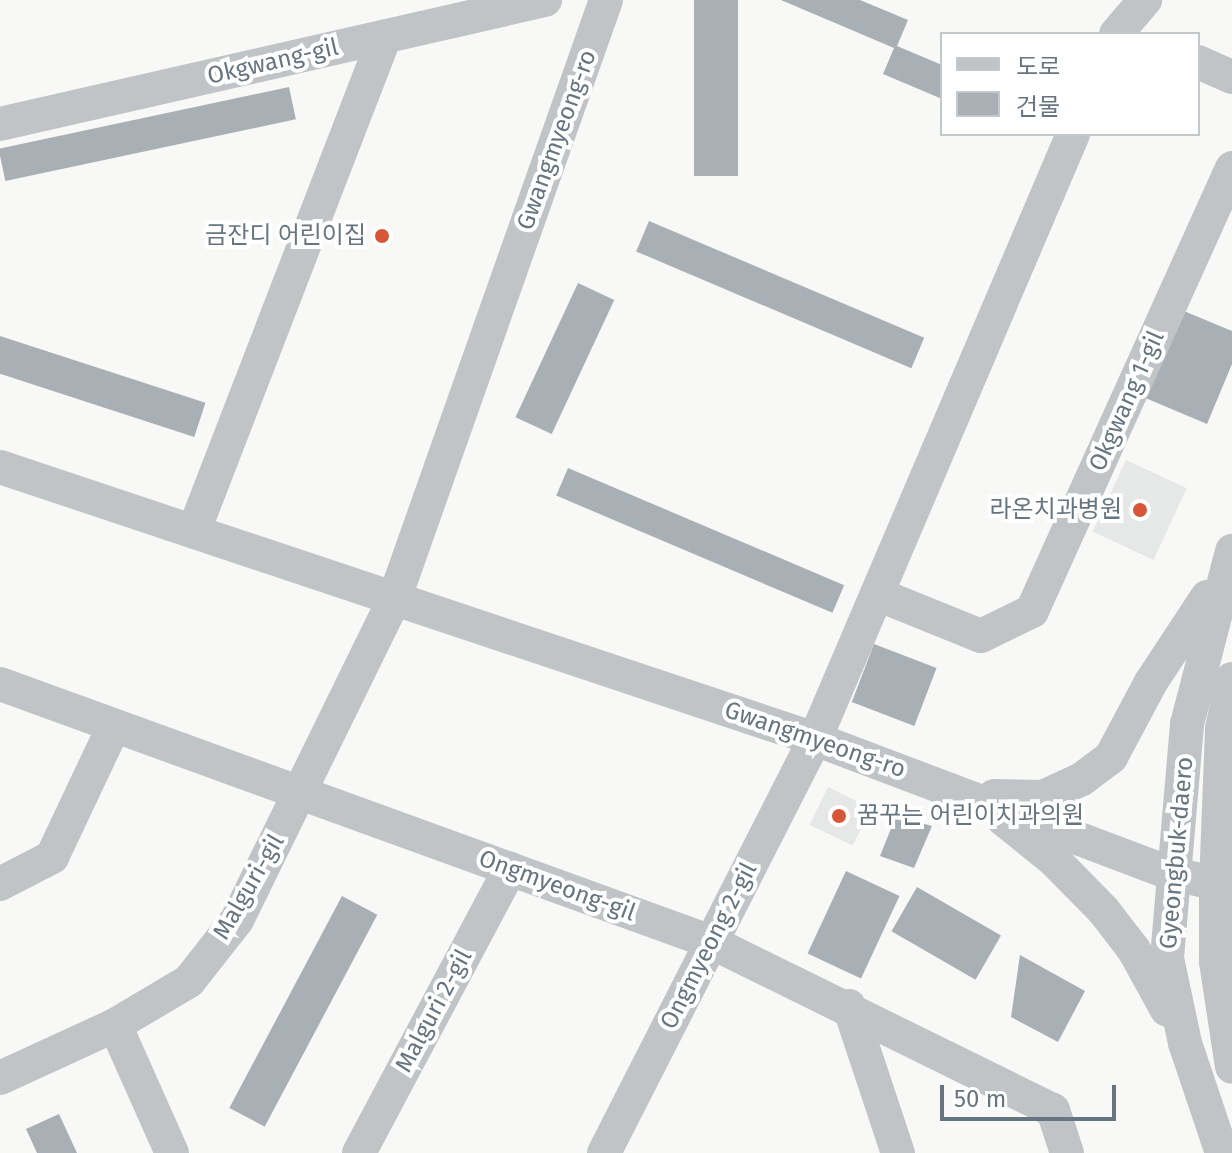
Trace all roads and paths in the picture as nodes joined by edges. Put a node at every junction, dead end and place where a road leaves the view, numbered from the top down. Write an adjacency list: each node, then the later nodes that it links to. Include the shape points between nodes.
1 (545, 0): 3 (street, Okgwang-gil)
2 (606, 0): 13 (street, Gwangmyeong-ro)
3 (385, 36): 6 (street, Okgwang-gil); 10 (street)
4 (1200, 63): 5 (street)
5 (1232, 77)
6 (0, 124)
7 (1072, 136): 12 (street)
8 (1232, 168): 12 (street, Okgwang 1-gil, via 1032,611 981,636)
9 (0, 467): 10 (street, Gwangmyeong-ro)
10 (195, 528): 13 (street, Gwangmyeong-ro)
11 (1228, 560): 20 (street, via 1111,757 1082,779 1043,797); 22 (street, Gyeongbuk-daero, via 1187,724)
12 (877, 594): 17 (street)
13 (395, 597): 17 (street, Gwangmyeong-ro); 19 (street, Malguri-gil)
14 (1232, 679): 18 (street, Gyeongbuk-daero)
15 (0, 684): 16 (street, Ongmyeong-gil)
16 (113, 728): 19 (street, Ongmyeong-gil); 23 (street, via 52,857)
17 (815, 739): 20 (street, Gwangmyeong-ro); 25 (street, Ongmyeong 2-gil)
18 (1227, 739): 24 (street, Gyeongbuk-daero)
19 (301, 793): 21 (street, Ongmyeong-gil); 27 (street, Malguri-gil, via 237,920 189,981)
20 (975, 796): 22 (street, Gwangmyeong-ro); 28 (street, via 1054,860 1104,911 1134,950)
21 (510, 869): 25 (street, Ongmyeong-gil); 32 (street, Malguri 2-gil)
22 (1173, 874): 24 (street, Gwangmyeong-ro); 28 (street, Gyeongbuk-daero, via 1167,958)
23 (0, 884)
24 (1224, 886): 29 (street, Gyeongbuk-daero, via 1216,962)
25 (711, 942): 26 (street, Ongmyeong-gil); 33 (street, Ongmyeong 2-gil)
26 (849, 1006): 34 (street); 35 (street, Ongmyeong-gil, via 1053,1110)
27 (115, 1025): 30 (street, Malguri-gil); 31 (street)
28 (1185, 1043): 36 (street, Gyeongbuk-daero)
29 (1231, 1059)
30 (0, 1078)
31 (172, 1153)
32 (359, 1153)
33 (604, 1153)
34 (898, 1153)
35 (1067, 1153)
36 (1222, 1153)

